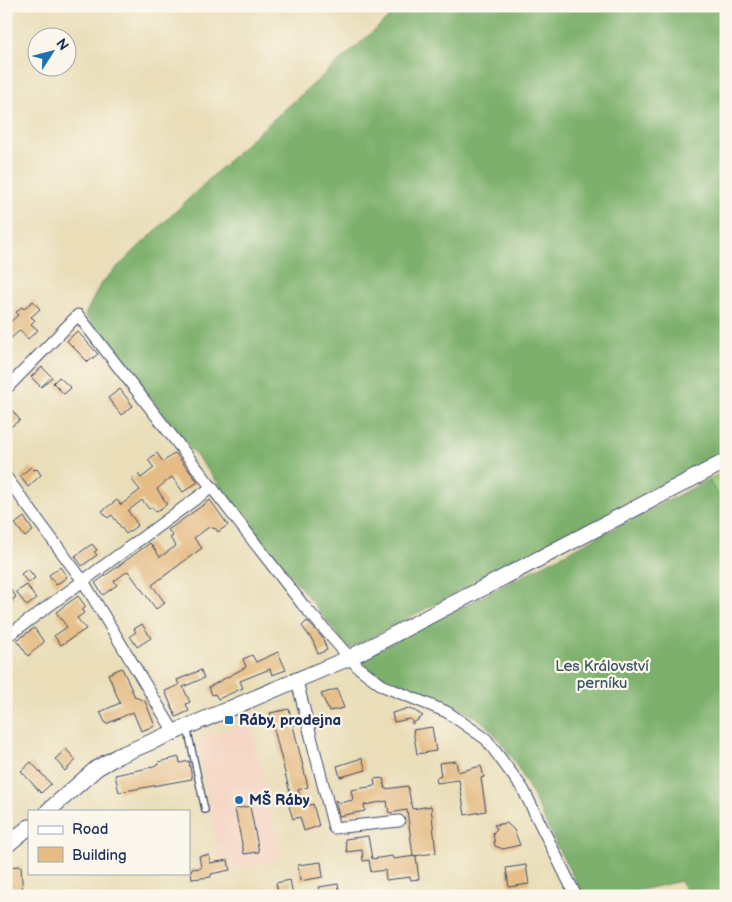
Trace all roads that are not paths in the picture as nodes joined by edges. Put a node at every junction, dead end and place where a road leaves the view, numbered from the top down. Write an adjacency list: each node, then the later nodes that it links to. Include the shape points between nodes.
1 (6, 389): 4 (street, via 78,315)
2 (726, 461): 7 (street)
3 (6, 477): 5 (street)
4 (212, 487): 5 (street); 7 (street, via 303,605)
5 (83, 581): 6 (street); 9 (street)
6 (6, 638)
7 (350, 658): 8 (street); 15 (street, via 383,686 447,712 486,739 523,789)
8 (297, 681): 9 (street); 12 (street, via 334,828)
9 (181, 729): 10 (street, via 98,768); 11 (lane)
10 (49, 810)
11 (205, 810)
12 (399, 821)
13 (28, 828): 14 (street)
14 (6, 846)
15 (576, 896)

